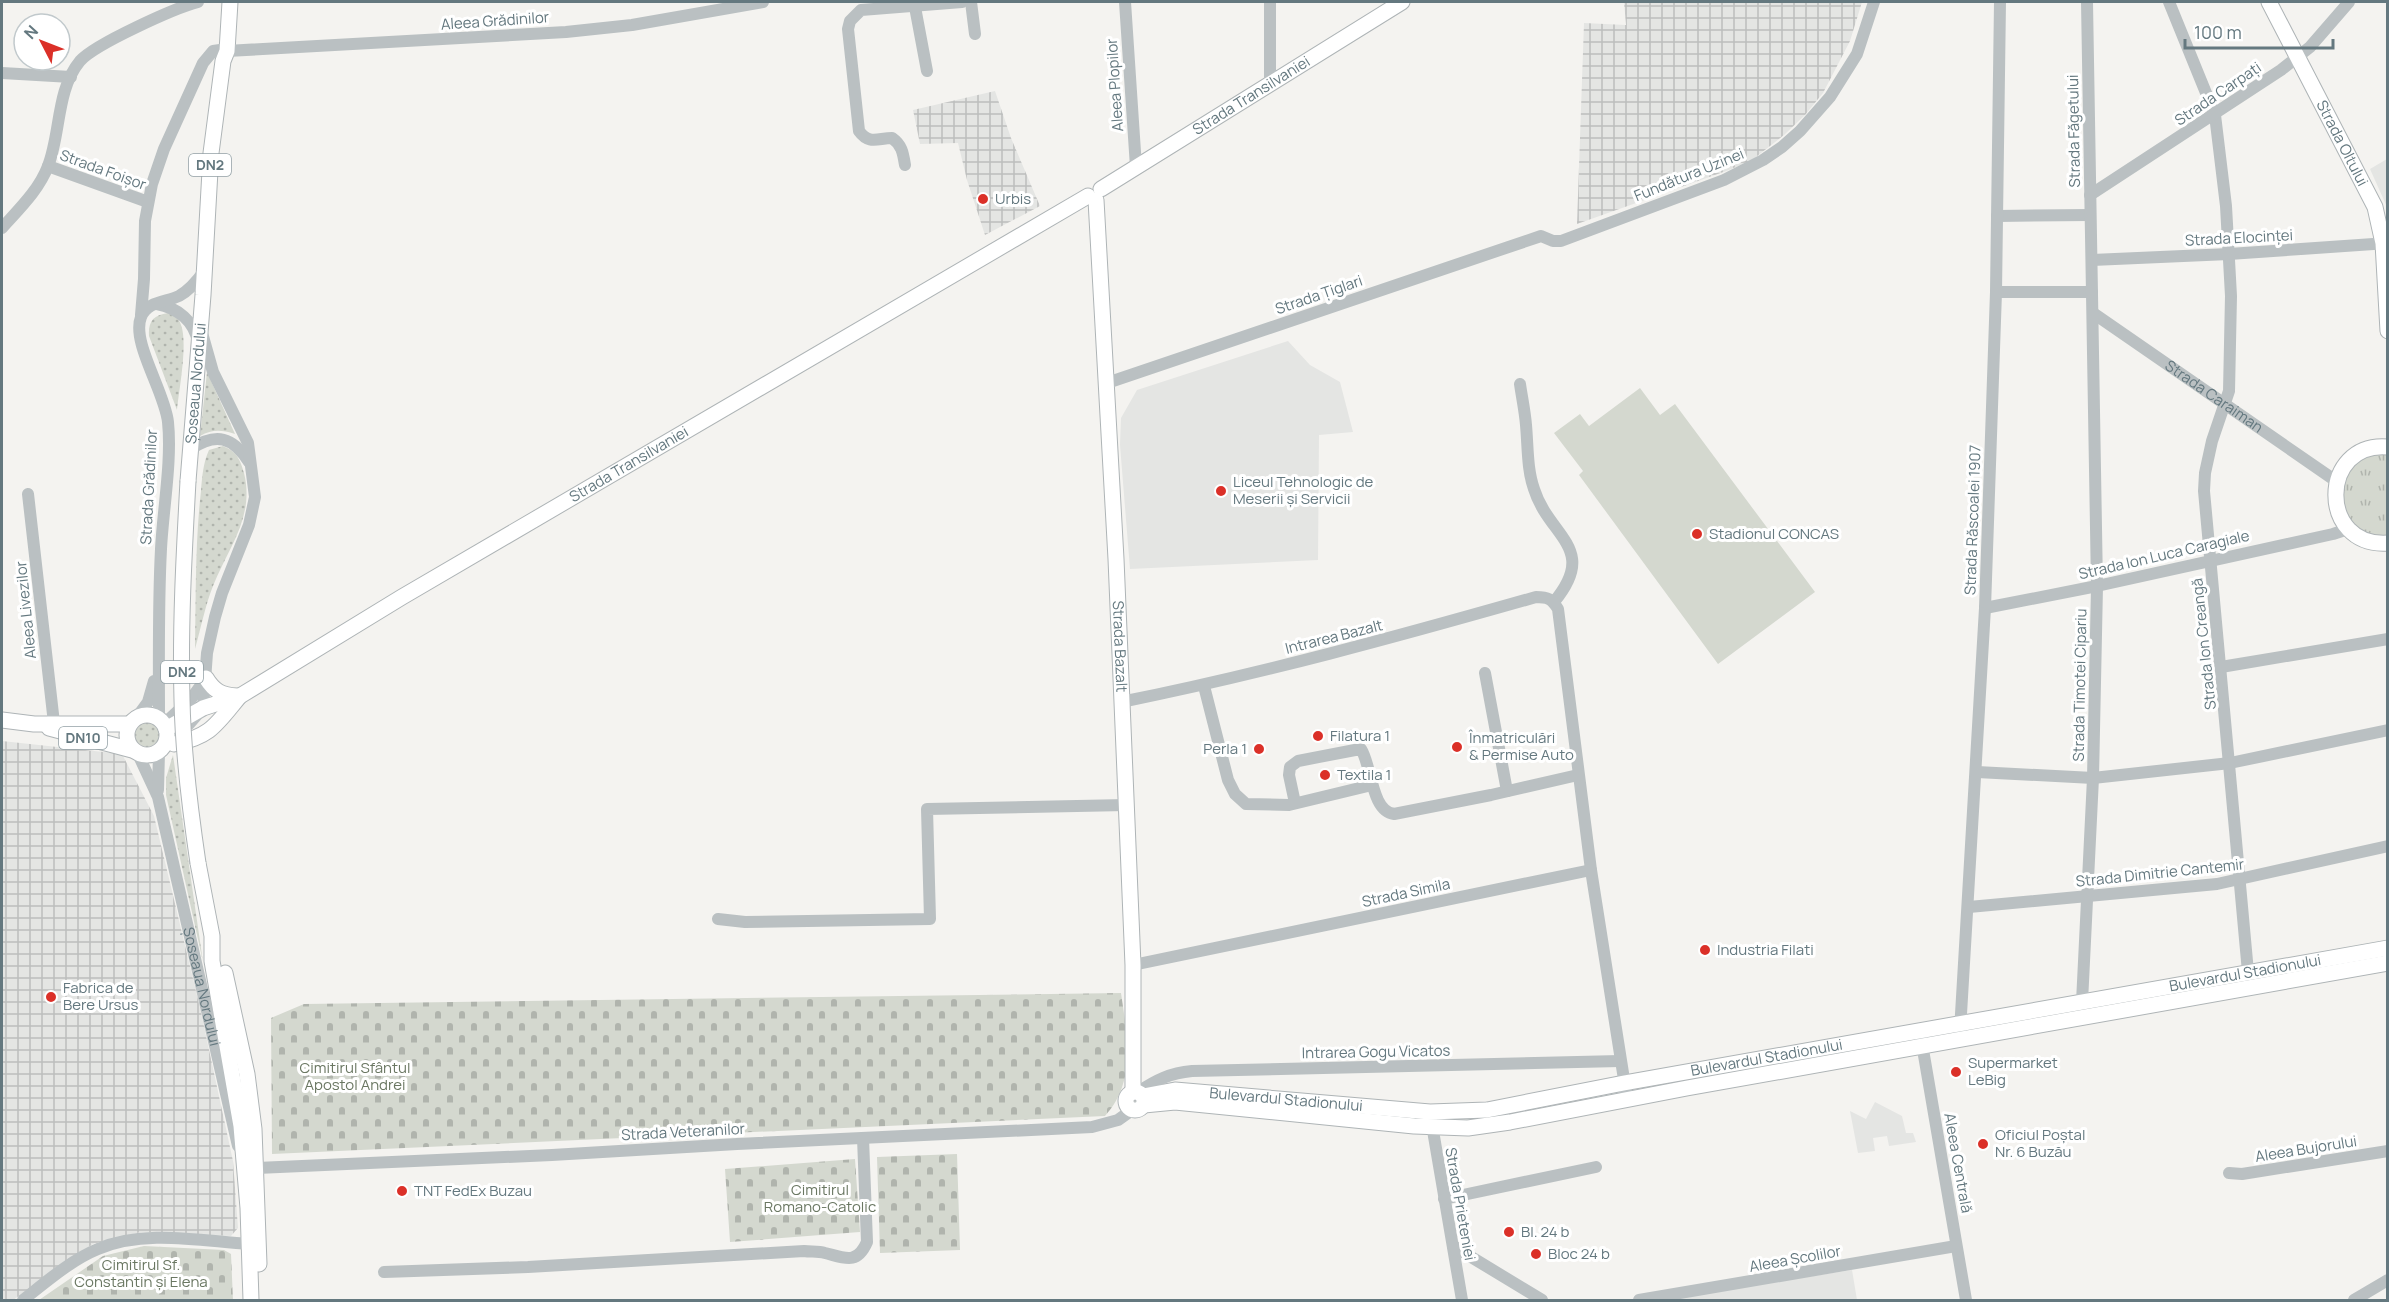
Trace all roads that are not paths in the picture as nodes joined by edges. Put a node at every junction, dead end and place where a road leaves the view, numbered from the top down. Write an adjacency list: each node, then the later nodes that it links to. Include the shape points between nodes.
1 (198, 2): 23 (street, via 98,47 80,61)
2 (223, 2): 19 (main road, Șoseaua Nordului / DN2)
3 (230, 2): 19 (main road, Șoseaua Nordului / DN2)
4 (763, 2): 19 (street, Aleea Grădinilor, via 632,25 566,32)
5 (962, 2): 17 (street)
6 (971, 2): 18 (street)
7 (1125, 2): 28 (street, Aleea Plopilor)
8 (1270, 2): 24 (street)
9 (1402, 2): 24 (main road, Strada Transilvaniei)
10 (1874, 2): 35 (street, Fundătura Uzinei, via 1857,54 1830,97 1782,147 1724,180 1561,241)
11 (2000, 2): 33 (street, Strada Răscoalei 1907)
12 (2087, 2): 30 (street, Strada Făgetului)
13 (2169, 2): 25 (street, Strada Ion Creangă)
14 (2269, 2): 20 (main road, Strada Oltului)
15 (2349, 2): 20 (street, Strada Carpați)
16 (877, 5): 17 (street); 26 (street, via 855,14 848,29 860,131 868,140 897,141)
17 (915, 7): 21 (street)
18 (975, 34)
19 (223, 54): 31 (street, Strada Grădinilor, via 213,51 203,63 164,149); 39 (main road, Șoseaua Nordului / DN2, via 211,153)
20 (2299, 57): 25 (street, Strada Carpați); 36 (main road, Strada Oltului, via 2370,197)
21 (927, 71)
22 (2, 73): 23 (street)
23 (71, 77): 27 (street)
24 (1270, 84): 28 (main road, Strada Transilvaniei)
25 (2215, 115): 30 (street, Strada Carpați); 37 (street, Strada Ion Creangă)
26 (905, 165)
27 (48, 166): 31 (street, Strada Foișor); 34 (street, via 30,197)
28 (1136, 167): 29 (main road, Strada Transilvaniei)
29 (1095, 195): 48 (main road, Strada Bazalt); 68 (main road, Strada Transilvaniei, via 402,597)
30 (2090, 195): 32 (street, Strada Făgetului)
31 (148, 202): 44 (street, Strada Grădinilor)
32 (2090, 215): 33 (street); 38 (street, Strada Făgetului)
33 (1997, 216): 40 (street, Strada Răscoalei 1907)
34 (2, 228)
35 (1541, 236): 48 (street, Strada Țiglari)
36 (2385, 243): 37 (street, Strada Elocinței); 46 (main road, Strada Oltului)
37 (2229, 254): 38 (street, Strada Elocinței); 50 (street, Strada Ion Creangă)
38 (2092, 260): 41 (street, Strada Timotei Cipariu)
39 (205, 270): 42 (street, via 180,296); 45 (main road, Șoseaua Nordului / DN2)
40 (1996, 292): 41 (street); 61 (street, Strada Răscoalei 1907)
41 (2092, 292): 43 (street, Strada Timotei Cipariu)
42 (156, 303): 44 (street); 47 (street, via 174,309 188,320)
43 (2093, 313): 50 (street, Strada Caraiman); 59 (street, Strada Timotei Cipariu)
44 (141, 316): 63 (street, Strada Grădinilor, via 141,343 164,404 168,428)
45 (200, 326): 47 (main road, Șoseaua Nordului / DN2); 53 (street, via 213,372 248,443)
46 (2388, 331)
47 (199, 346): 52 (main road, Șoseaua Nordului / DN2)
48 (1107, 383): 69 (main road, Strada Bazalt)
49 (1520, 384): 60 (street, via 1534,490 1572,553 1572,574)
50 (2226, 404): 54 (street, Strada Caraiman); 58 (street, Strada Ion Creangă, via 2205,473)
51 (2388, 447): 54 (main road, via 2370,448 2358,454 2347,462)
52 (191, 449): 53 (street, via 202,441 227,440 243,452); 108 (main road, Șoseaua Nordului / DN2, bridge, via 181,637 187,775 212,936 221,957 251,1099)
53 (252, 466): 66 (street, via 253,510 215,617)
54 (2337, 481): 56 (main road, via 2337,511)
55 (28, 494): 73 (street, Aleea Livezilor)
56 (2349, 529): 57 (main road, via 2363,539); 58 (street, Strada Ion Luca Caragiale)
57 (2388, 543)
58 (2210, 560): 59 (street, Strada Ion Luca Caragiale); 64 (street, Strada Ion Creangă)
59 (2097, 586): 61 (street, Strada Ion Luca Caragiale); 81 (street, Strada Timotei Cipariu)
60 (1553, 601): 67 (street, Intrarea Bazalt, via 1536,597); 80 (street, via 1558,609)
61 (1985, 608): 79 (street, Strada Răscoalei 1907)
62 (2388, 639): 64 (street)
63 (159, 665): 72 (street, via 148,702); 76 (street, Șoseaua Nordului)
64 (2221, 667): 78 (street, Strada Ion Creangă)
65 (1485, 673): 83 (street)
66 (206, 678): 68 (main road, via 218,692); 70 (street); 76 (street)
67 (1204, 686): 69 (street, Intrarea Bazalt); 85 (street, via 1235,794 1246,804)
68 (240, 696): 70 (main road, Strada Transilvaniei); 76 (main road, via 202,737)
69 (1121, 702): 86 (main road, Strada Bazalt)
70 (203, 708): 76 (main road, Strada Transilvaniei)
71 (2, 720): 74 (main road, DN10)
72 (133, 721): 73 (main road, DN10); 76 (main road, via 146,715); 77 (main road, via 127,740)
73 (54, 723): 74 (main road, DN10)
74 (34, 724): 77 (main road, DN10)
75 (2388, 730): 78 (street)
76 (163, 734): 77 (main road, via 152,755); 84 (street, Șoseaua Nordului)
77 (135, 752): 84 (street, Șoseaua Nordului)
78 (2230, 763): 81 (street); 89 (street, Strada Ion Creangă)
79 (1977, 772): 81 (street); 91 (street, Strada Răscoalei 1907)
80 (1578, 775): 83 (street); 88 (street)
81 (2093, 778): 90 (street, Strada Timotei Cipariu)
82 (1372, 785): 83 (street, via 1383,810 1394,814); 85 (street); 85 (street, via 1361,749 1298,761 1290,766 1289,775)
83 (1507, 791)
84 (158, 797): 108 (street, Șoseaua Nordului, via 232,1123)
85 (1295, 802)
86 (1126, 805): 92 (street, via 927,809 930,919); 95 (main road, Strada Bazalt)
87 (2388, 846): 89 (street, Strada Dimitrie Cantemir)
88 (1591, 870): 95 (street, Strada Simila); 100 (street)
89 (2241, 880): 90 (street, Strada Dimitrie Cantemir); 96 (street, Strada Ion Creangă)
90 (2087, 897): 91 (street, Strada Dimitrie Cantemir); 97 (street, Strada Timotei Cipariu)
91 (1969, 907): 98 (street, Strada Răscoalei 1907)
92 (718, 919)
93 (2388, 948): 96 (main road, Bulevardul Stadionului)
94 (2388, 963): 98 (main road, Bulevardul Stadionului)
95 (1133, 964): 103 (main road, Strada Bazalt)
96 (2248, 972): 97 (main road, Bulevardul Stadionului)
97 (2082, 1002): 98 (main road, Bulevardul Stadionului)
98 (1960, 1031): 99 (main road, Bulevardul Stadionului)
99 (1921, 1038): 101 (main road, Bulevardul Stadionului); 102 (main road, Bulevardul Stadionului); 113 (street, Aleea Centrală)
100 (1620, 1061): 101 (street); 103 (street, Intrarea Gogu Vicatos, via 1192,1071 1159,1078)
101 (1624, 1083): 102 (street); 104 (main road, Bulevardul Stadionului)
102 (1627, 1099): 104 (main road, Bulevardul Stadionului, via 1488,1125 1449,1129)
103 (1136, 1100): 104 (main road, Bulevardul Stadionului); 105 (street, Strada Veteranilor, via 1110,1124 1092,1127)
104 (1431, 1120): 110 (street, Strada Prieteniei)
105 (863, 1138): 108 (street, Strada Veteranilor); 114 (street, via 867,1242 862,1253 854,1258 804,1251)
106 (2388, 1151): 109 (street, Aleea Bujorului)
107 (1596, 1167): 110 (street)
108 (252, 1172): 111 (main road, Șoseaua Nordului / DN2); 118 (main road, Șoseaua Nordului / DN2)
109 (2229, 1173)
110 (1444, 1199): 112 (street, Strada Prieteniei)
111 (249, 1244): 116 (street, via 155,1238 118,1243 79,1259); 117 (main road, Șoseaua Nordului / DN2)
112 (1453, 1246): 119 (street, Strada Prieteniei); 120 (street)
113 (1956, 1246): 121 (street, Aleea Școlilor); 122 (street, Aleea Centrală)
114 (384, 1272)
115 (2388, 1280): 123 (street)
116 (23, 1300)
117 (251, 1300)
118 (260, 1300)
119 (1462, 1300)
120 (1542, 1300)
121 (1639, 1300)
122 (1966, 1300)
123 (2354, 1300)

